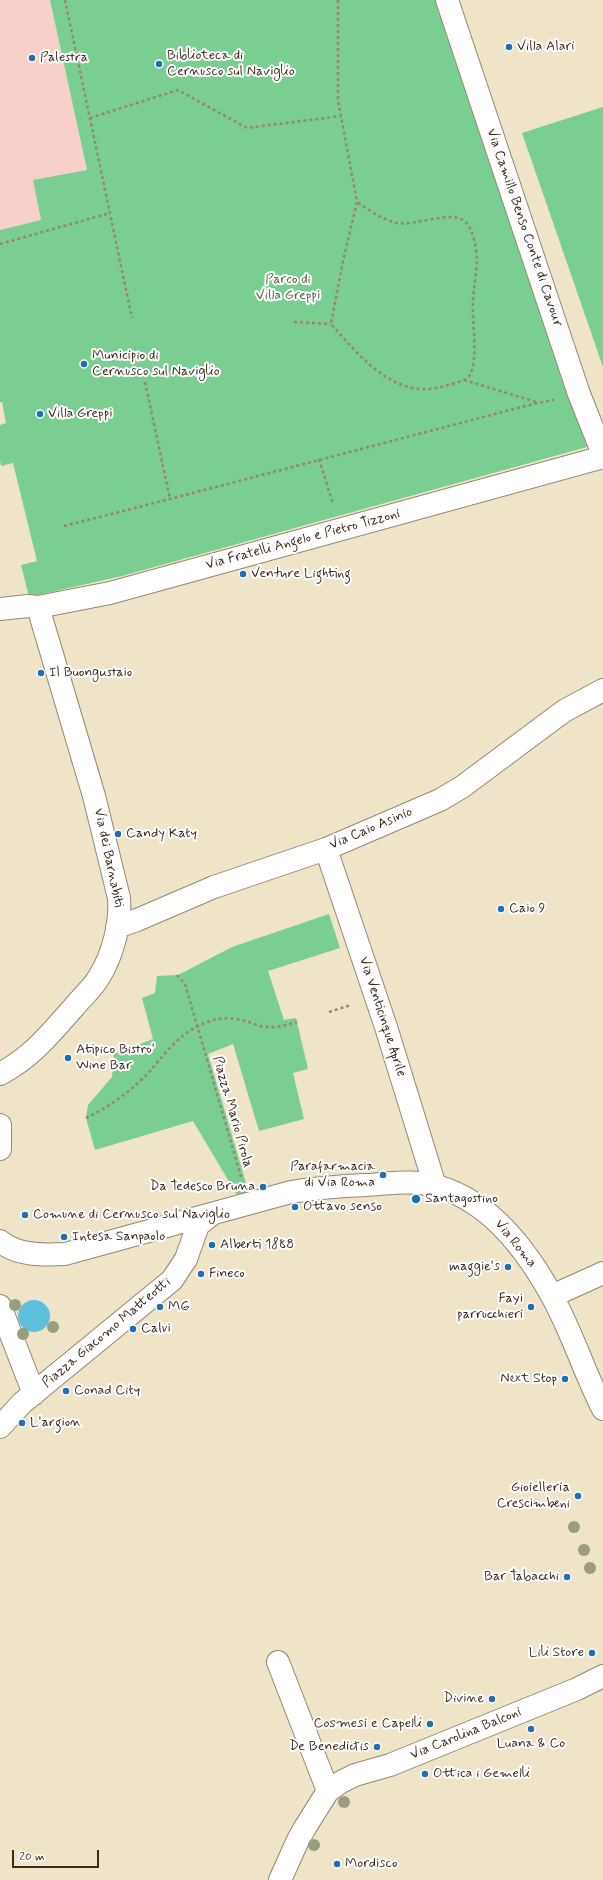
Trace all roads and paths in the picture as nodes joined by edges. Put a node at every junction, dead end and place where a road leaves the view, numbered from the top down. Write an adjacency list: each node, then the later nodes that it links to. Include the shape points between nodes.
1 (65, 0): 5 (path)
2 (338, 0): 4 (path, via 338,100)
3 (447, 0): 14 (street, Via Camillo Benso Conte di Cavour)
4 (341, 116): 5 (path, via 247,128 178,90); 6 (path)
5 (90, 118): 7 (path)
6 (357, 202): 11 (path); 12 (path, via 377,215 397,223 452,217 462,220 470,228 477,259 473,305 474,358 471,374)
7 (110, 213): 8 (path); 9 (path)
8 (0, 244)
9 (132, 318)
10 (294, 322): 11 (path)
11 (331, 324): 12 (path, via 376,372 404,387 441,388)
12 (464, 380): 15 (path)
13 (146, 382): 18 (path)
14 (579, 394): 15 (path); 16 (street, Via Camillo Benso Conte di Cavour)
15 (537, 402): 17 (path)
16 (603, 455): 20 (street, Via Fratelli Angelo e Pietro Tizzoni)
17 (319, 459): 18 (path); 20 (path)
18 (170, 500): 19 (path)
19 (64, 526)
20 (340, 530): 21 (street, Via Fratelli Angelo e Pietro Tizzoni, via 110,594)
21 (38, 607): 22 (street, Via Fratelli Angelo e Pietro Tizzoni); 25 (street, Via dei Barnabiti, via 94,796 119,898)
22 (0, 609)
23 (603, 690): 24 (street, Via Caio Asinio, via 564,711 462,787 440,800)
24 (326, 849): 25 (street, Via Caio Asinio, via 214,887); 33 (street, Via Venticinque Aprile, via 386,1027)
25 (117, 926): 29 (street, Via dei Barnabiti, via 110,953 100,976 41,1044 20,1062)
26 (178, 975): 28 (path, Piazza Mario Pirola, via 185,984)
27 (297, 1022): 28 (path, via 266,1028 233,1018 219,1018)
28 (197, 1026): 30 (path, via 187,1032 133,1087); 34 (path, Piazza Mario Pirola)
29 (1, 1073)
30 (86, 1118)
31 (0, 1125): 32 (street)
32 (0, 1149)
33 (435, 1186): 34 (street, Via Roma, via 400,1183 307,1189); 38 (street, Via Roma, via 462,1196 499,1222 524,1252)
34 (249, 1204): 35 (street, Via Roma)
35 (212, 1214): 36 (street, via 65,1254 21,1252); 40 (street, Piazza Giacomo Matteotti, via 198,1225 186,1259 172,1280)
36 (0, 1241)
37 (603, 1274): 38 (street)
38 (552, 1296): 41 (street, Via Roma)
39 (0, 1306): 40 (street, Piazza Giacomo Matteotti)
40 (28, 1398): 42 (street)
41 (603, 1409)
42 (0, 1427)
43 (278, 1662): 45 (street)
44 (603, 1676): 45 (street, Via Carolina Balconi, via 390,1765 355,1775)
45 (328, 1791): 46 (street, Via Carolina Balconi, via 298,1840)
46 (280, 1880)

